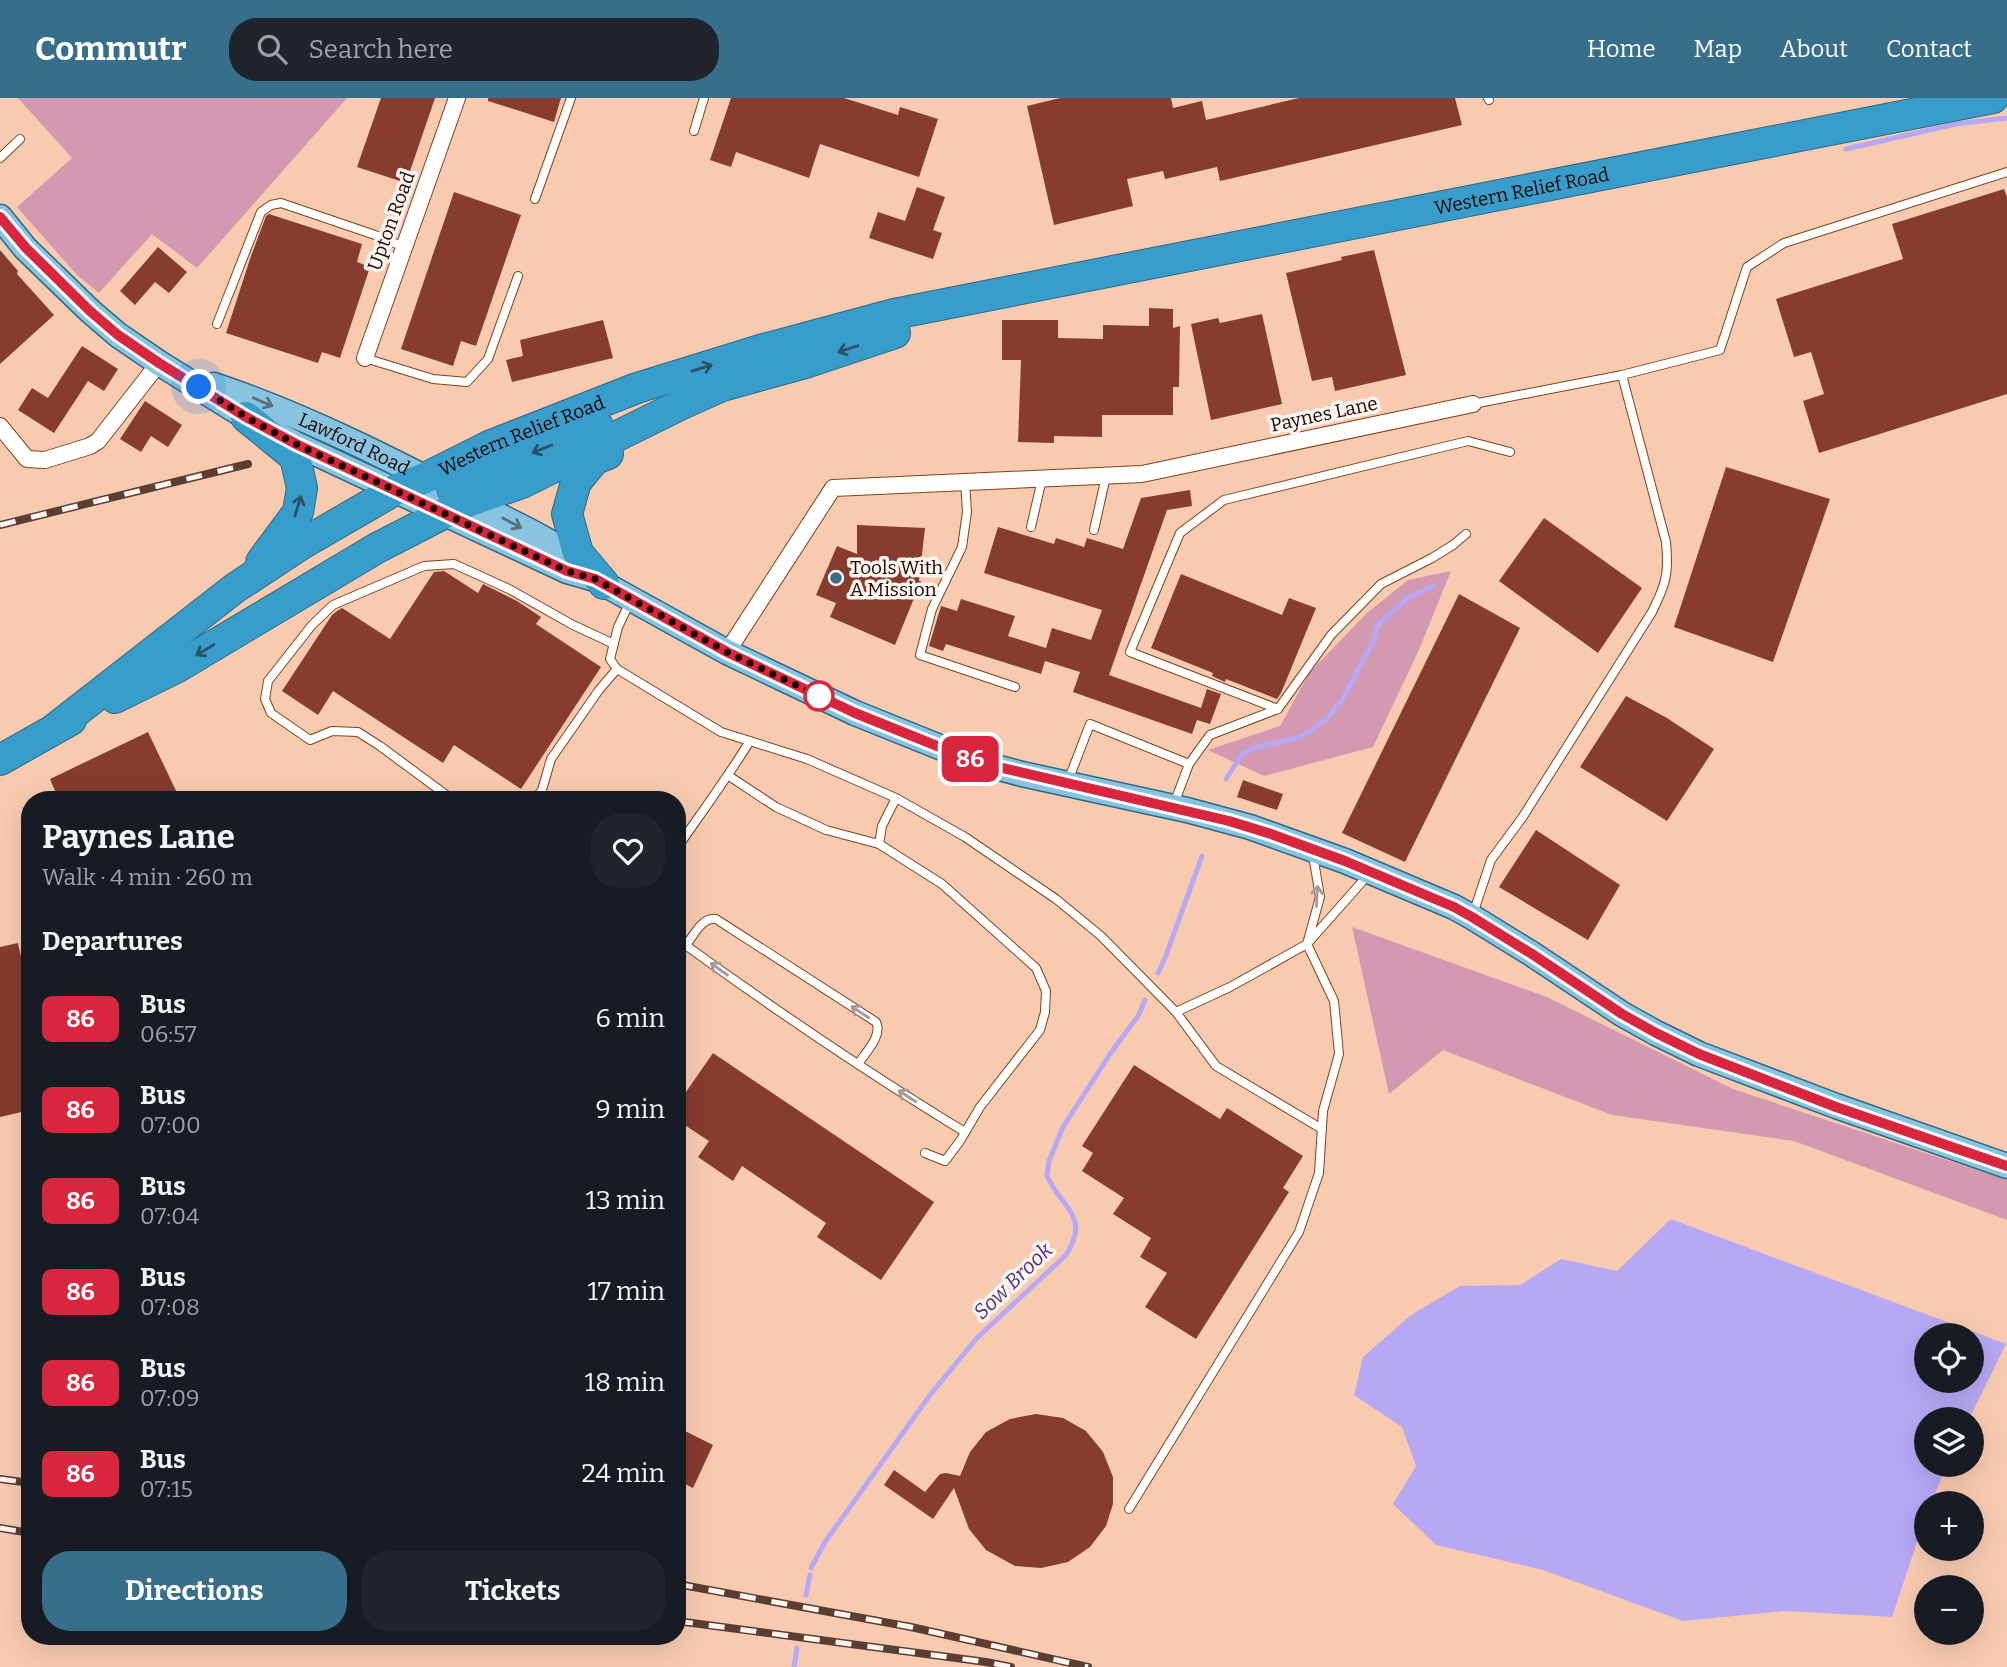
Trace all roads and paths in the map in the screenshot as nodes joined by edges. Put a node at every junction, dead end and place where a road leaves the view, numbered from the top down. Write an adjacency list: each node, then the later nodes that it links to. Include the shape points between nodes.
1 (457, 98): 11 (street, Upton Road)
2 (571, 98): 9 (lane)
3 (704, 98): 5 (lane)
4 (1993, 98): 13 (highway, Western Relief Road)
5 (694, 131)
6 (20, 139): 7 (lane)
7 (0, 158)
8 (2007, 172): 17 (lane, via 1784,243 1747,267 1720,351)
9 (535, 199)
10 (0, 217): 16 (main road, Lawford Road, via 90,311)
11 (404, 247): 14 (lane, via 281,203 271,205 261,212); 15 (street, Upton Road)
12 (518, 276): 15 (lane, via 488,359 467,382 433,379)
13 (1052, 283): 18 (highway, Western Relief Road, one-way to 18); 26 (highway, Western Relief Road, one-way to 13, via 489,446 637,387 894,314)
14 (217, 324)
15 (365, 358)
16 (167, 367): 20 (main road, Lawford Road); 21 (street, via 90,446 45,460 27,459); 26 (main road, Lawford Road, one-way to 26, via 255,399 379,454)
17 (1622, 375): 19 (lane); 53 (lane, via 1666,542 1668,568 1663,589 1522,818 1490,860)
18 (722, 386): 26 (highway, Western Relief Road, via 522,484); 31 (highway, via 675,424 595,459 576,482 567,514 578,553)
19 (1473, 404): 23 (street, Paynes Lane, via 1142,474)
20 (246, 417): 26 (main road, Lawford Road, via 296,444); 30 (highway, one-way to 20, via 298,512 302,488 295,457)
21 (0, 426)
22 (1510, 452): 38 (lane, via 1468,441 1224,500 1180,533 1130,652)
23 (1106, 476): 24 (street, Paynes Lane); 28 (lane)
24 (1042, 479): 25 (street, Paynes Lane); 27 (lane)
25 (965, 482): 34 (street, Paynes Lane, via 833,488); 37 (lane, via 962,547 932,609 920,655)
26 (437, 497): 30 (highway, Western Relief Road, via 302,544); 31 (main road, Lawford Road, via 569,555); 36 (highway, via 395,515); 39 (highway, Western Relief Road, one-way to 39, via 377,548 176,667)
27 (1031, 527)
28 (1094, 530)
29 (1466, 534): 38 (lane, via 1381,584 1331,635)
30 (245, 581): 36 (highway, Western Relief Road)
31 (599, 582): 32 (main road, Lawford Road)
32 (631, 600): 33 (lane); 34 (main road, Lawford Road)
33 (614, 644): 35 (lane, via 610,659); 45 (lane, via 454,564 424,566 333,605 268,681 265,699 271,713 310,740 332,731 358,733)
34 (727, 652): 44 (main road, Lawford Road, via 855,713 977,762)
35 (617, 669): 40 (lane, via 721,732); 46 (lane, via 551,759)
36 (129, 671): 39 (highway, Western Relief Road)
37 (1015, 687)
38 (1278, 709): 42 (lane, via 1210,735)
39 (54, 729): 41 (highway, Western Relief Road)
40 (750, 741): 43 (lane); 47 (lane, via 807,759)
41 (5, 754)
42 (1189, 764): 44 (lane, via 1090,724); 48 (lane)
43 (729, 776): 49 (lane); 50 (lane, via 776,807 826,830)
44 (1067, 783): 48 (main road, Lawford Road)
45 (441, 791)
46 (541, 791)
47 (896, 798): 50 (lane); 56 (lane, via 965,837 1056,899 1101,936)
48 (1173, 807): 51 (main road, Lawford Road)
49 (686, 836)
50 (879, 844): 59 (lane, via 952,892 1036,968 1046,991 1040,1030)
51 (1312, 848): 52 (main road, Lawford Road); 54 (lane, one-way to 51, via 1320,897)
52 (1371, 872): 53 (main road, Lawford Road); 54 (lane)
53 (1472, 917): 61 (main road, Lawford Road, via 1622,1014 1699,1054)
54 (1307, 944): 56 (lane); 58 (lane, via 1335,1001 1339,1054)
55 (686, 945): 57 (lane, one-way to 55); 57 (lane, one-way to 55, via 878,1034 877,1022 716,919 704,921)
56 (1177, 1012): 58 (lane, via 1216,1066)
57 (858, 1064): 59 (lane, one-way to 57)
58 (1322, 1129): 62 (lane, via 1319,1173 1299,1232)
59 (965, 1132): 60 (lane, via 945,1161)
60 (925, 1153)
61 (2007, 1166)
62 (1129, 1509)

